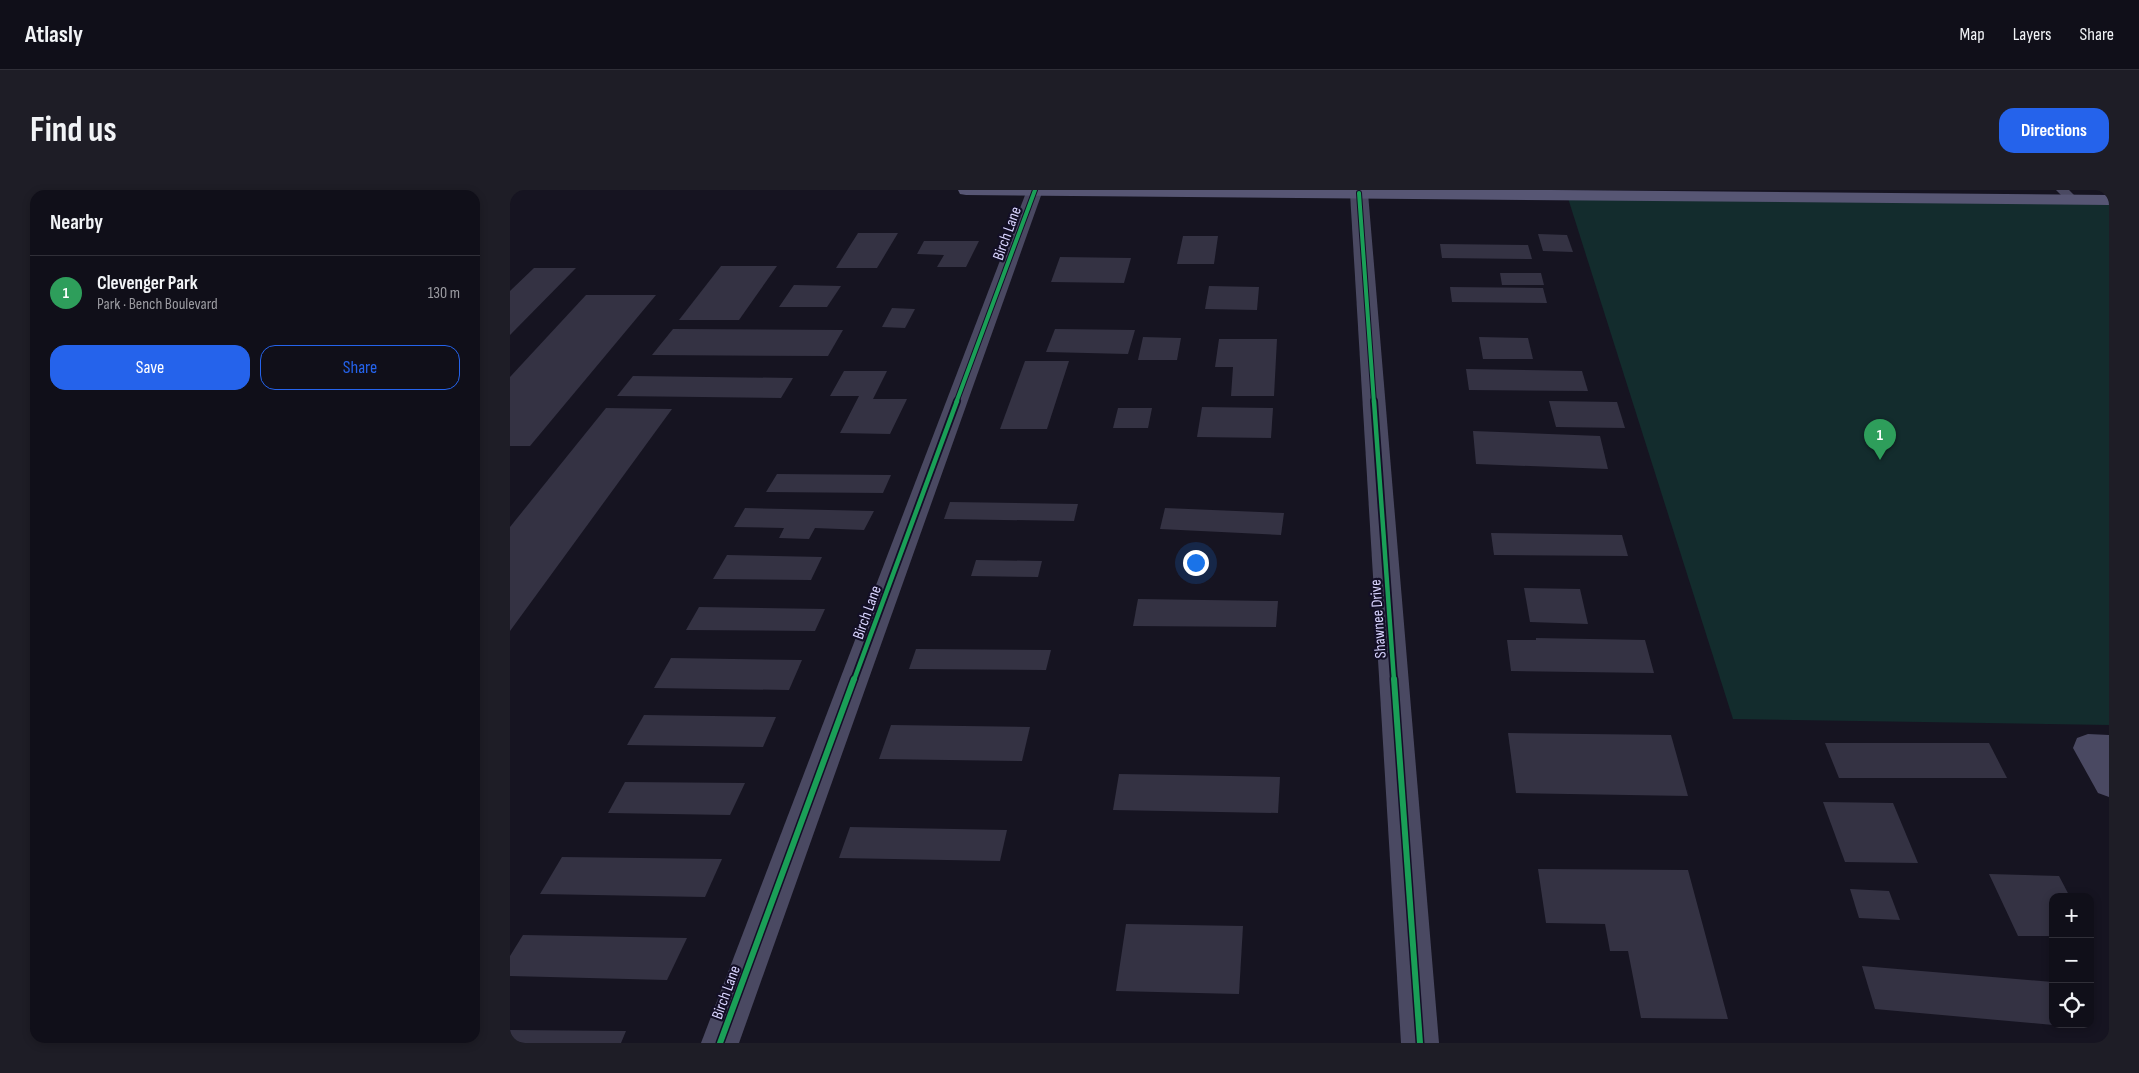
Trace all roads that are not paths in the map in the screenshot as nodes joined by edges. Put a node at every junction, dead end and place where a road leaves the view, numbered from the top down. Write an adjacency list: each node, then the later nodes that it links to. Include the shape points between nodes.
1 (966, 190): 2 (main road)
2 (1035, 190): 3 (main road); 10 (street, Birch Lane)
3 (1322, 192): 5 (main road)
4 (1566, 192): 5 (main road); 6 (main road)
5 (1359, 193): 11 (street, Shawnee Drive)
6 (2067, 195): 7 (main road)
7 (2109, 200)
8 (2109, 749): 9 (street, via 2088,748)
9 (2109, 783)
10 (720, 1043)
11 (1420, 1043)

